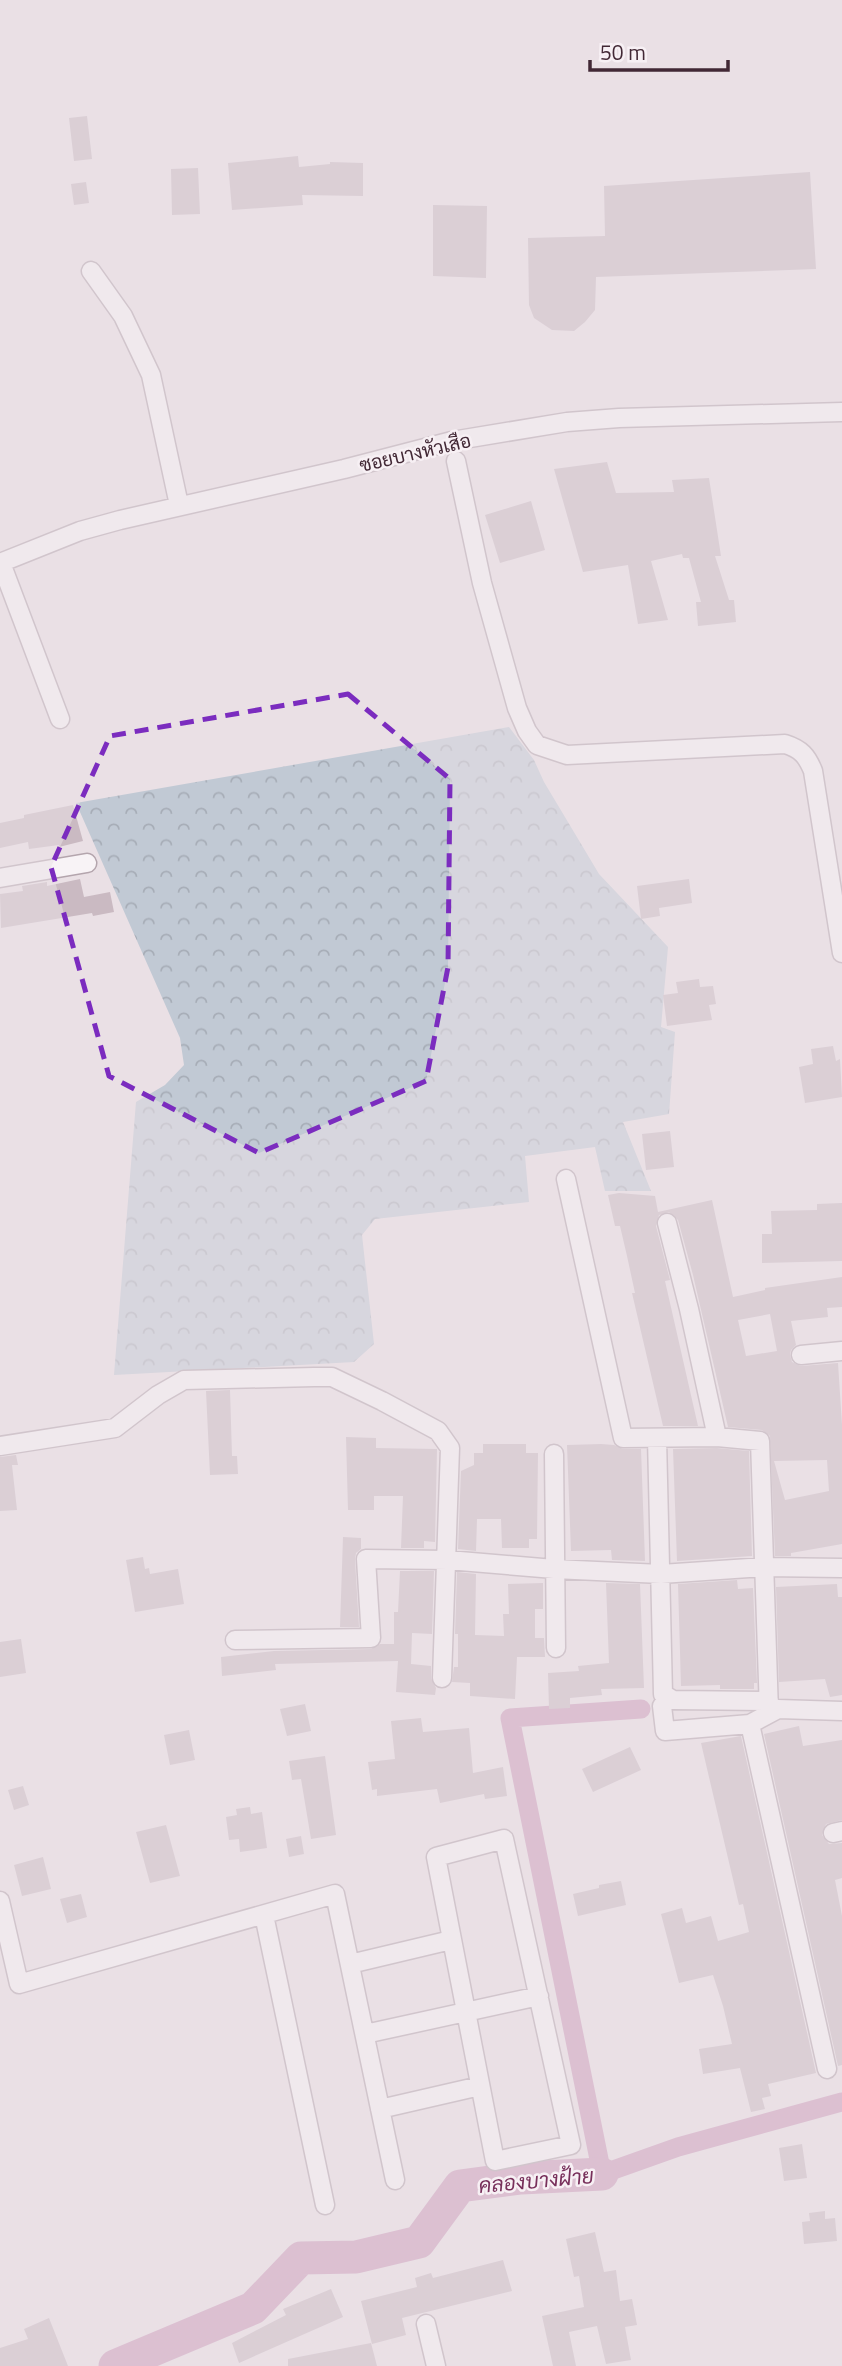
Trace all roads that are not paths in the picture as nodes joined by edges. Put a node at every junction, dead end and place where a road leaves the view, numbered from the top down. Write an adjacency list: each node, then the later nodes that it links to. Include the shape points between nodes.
1 (91, 271): 4 (street, via 141,349)
2 (842, 412): 3 (street, ซอยบางหัวเสือ, via 567,422)
3 (454, 451): 4 (street, ซอยบางหัวเสือ, via 344,469); 9 (street, via 509,682 537,745 566,755 785,744 797,748 813,771)
4 (179, 505): 5 (street, ซอยบางหัวเสือ, via 80,531)
5 (1, 563): 6 (street)
6 (60, 719)
7 (87, 863): 8 (street)
8 (0, 878)
9 (842, 953)
10 (566, 1179): 14 (street, via 623,1438)
11 (667, 1223): 15 (street)
12 (842, 1351): 13 (street)
13 (801, 1355)
14 (657, 1437): 15 (street); 22 (street)
15 (717, 1437): 19 (street, via 760,1441)
16 (0, 1446): 18 (street, via 116,1428 184,1380 332,1377 438,1431 450,1448)
17 (554, 1454): 21 (street)
18 (448, 1560): 21 (street); 23 (street, via 366,1559 371,1637); 25 (street)
19 (764, 1567): 20 (street); 22 (street); 27 (street)
20 (842, 1568)
21 (554, 1569): 22 (street); 24 (street)
22 (661, 1574): 27 (street, via 665,1697)
23 (235, 1640)
24 (556, 1648)
25 (442, 1678)
26 (662, 1706): 29 (street, via 665,1731)
27 (769, 1707): 28 (street); 29 (street)
28 (842, 1711)
29 (750, 1724): 37 (street)
30 (0, 1901): 31 (street, via 19,1984)
31 (264, 1915): 33 (street, via 335,1894); 41 (street)
32 (452, 1940): 33 (street); 34 (street, via 436,1857 504,1839); 35 (street)
33 (350, 1964): 36 (street)
34 (539, 1996): 35 (street); 38 (street, via 571,2145 495,2161)
35 (466, 2012): 36 (street); 38 (street)
36 (365, 2034): 39 (street)
37 (827, 2069)
38 (480, 2086): 39 (street)
39 (380, 2109): 40 (street)
40 (395, 2180)
41 (325, 2205)
42 (426, 2324): 43 (street)
43 (436, 2366)

